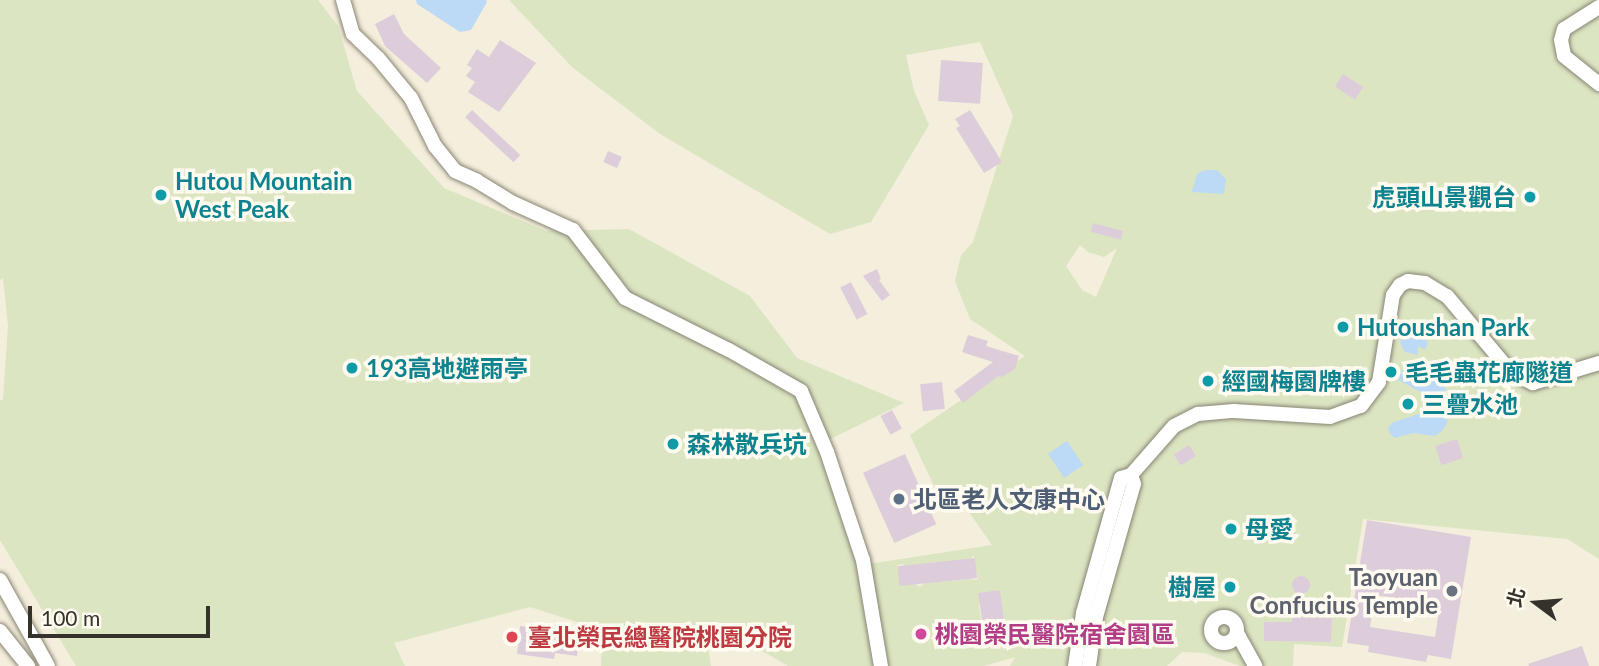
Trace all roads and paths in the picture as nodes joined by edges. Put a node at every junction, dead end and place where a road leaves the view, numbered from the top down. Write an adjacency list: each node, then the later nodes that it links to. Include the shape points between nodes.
1 (343, 0): 13 (street, via 353,34 411,98 435,146 455,171 573,230 625,298 801,391 863,560)
2 (1599, 7): 3 (street, via 1564,29 1561,40 1564,56)
3 (1599, 84)
4 (1599, 363): 5 (street, via 1532,383 1510,371 1447,296 1425,283 1408,281 1393,295 1379,382 1361,406 1330,417 1234,411 1198,414 1174,426)
5 (1131, 475): 14 (street, via 1121,478 1102,540); 15 (street, via 1135,484 1096,617)
6 (0, 580): 9 (street)
7 (0, 631): 10 (street)
8 (1237, 633): 16 (street)
9 (33, 642): 10 (street); 12 (street)
10 (20, 653): 11 (street)
11 (28, 666)
12 (48, 666)
13 (881, 666)
14 (1075, 666)
15 (1089, 666)
16 (1255, 666)

